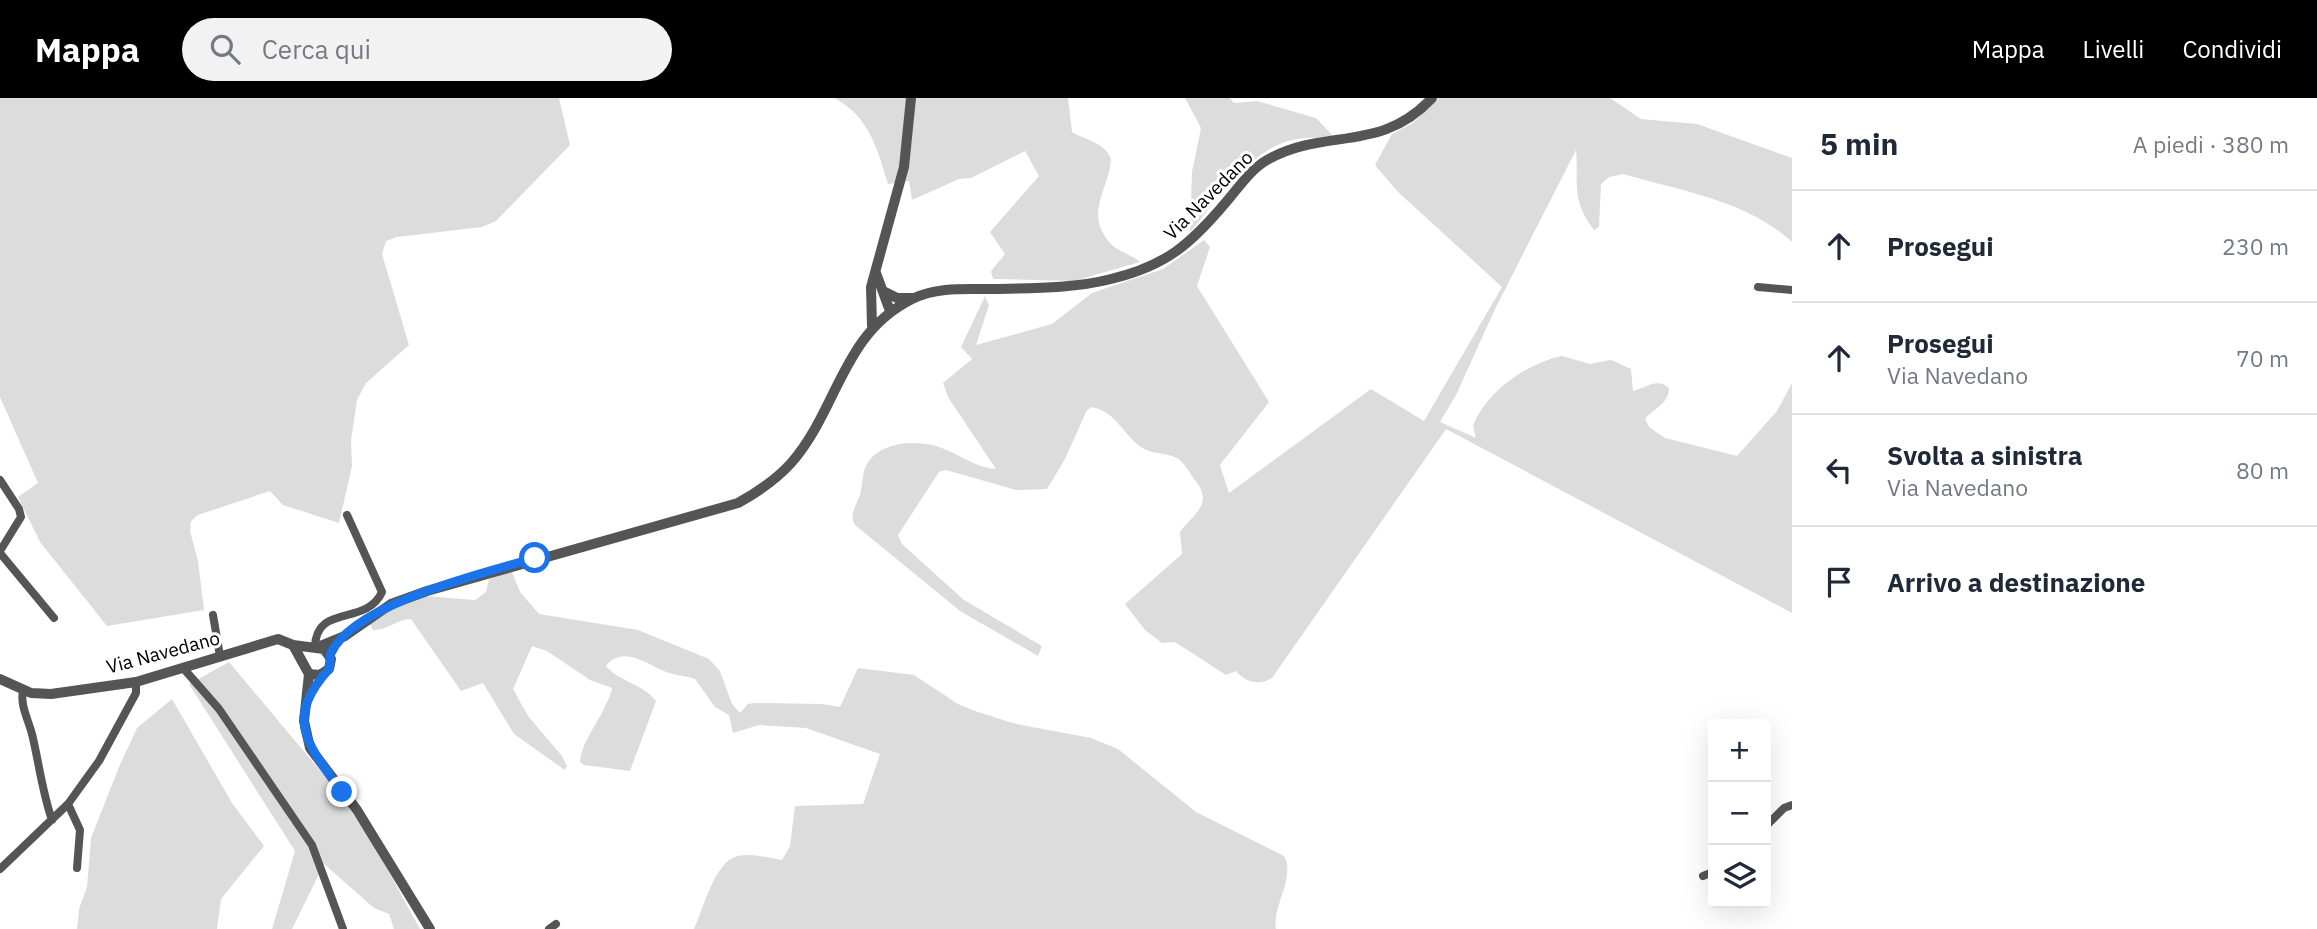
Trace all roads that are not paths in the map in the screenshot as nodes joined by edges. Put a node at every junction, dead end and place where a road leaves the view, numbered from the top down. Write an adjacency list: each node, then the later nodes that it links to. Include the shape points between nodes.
1 (911, 98): 3 (street, via 904,167)
2 (1432, 98): 7 (street, Via Navedano, via 1411,118 1378,134 1306,145 1277,155 1250,173 1203,230 1175,255 1141,271 1083,284 947,290)
3 (876, 269): 6 (street); 8 (street)
4 (1758, 287): 5 (street)
5 (1792, 290)
6 (883, 291): 7 (street, via 897,298); 9 (street)
7 (913, 298): 9 (street)
8 (872, 301): 9 (street); 10 (street)
9 (890, 312): 10 (street)
10 (872, 327): 18 (street, via 793,461 756,493 738,503 427,591 391,604)
11 (0, 480): 14 (street, via 21,517)
12 (347, 514): 20 (street, via 383,593 366,610 321,625 315,633)
13 (0, 534): 14 (street)
14 (8, 540): 15 (street)
15 (0, 552): 17 (street)
16 (213, 615): 22 (street)
17 (54, 618)
18 (345, 636): 20 (street); 21 (street)
19 (293, 645): 20 (street, Via Navedano); 22 (street, Via Navedano, via 272,639); 23 (street)
20 (315, 648): 21 (street); 23 (street)
21 (330, 655): 25 (street, via 329,669)
22 (220, 656): 24 (street, Via Navedano)
23 (302, 660): 25 (street)
24 (184, 669): 27 (street, Via Navedano); 37 (street, via 219,709 312,845)
25 (314, 675): 38 (street, via 304,721 310,748 357,810)
26 (0, 679): 28 (street, Via Navedano)
27 (136, 682): 28 (street, Via Navedano, via 51,694); 29 (street, via 136,693 99,761)
28 (23, 691): 31 (street, via 41,788)
29 (68, 804): 31 (street); 33 (street, via 80,830)
30 (1792, 805): 32 (street)
31 (52, 820): 34 (street)
32 (1771, 821)
33 (78, 868)
34 (0, 869)
35 (1708, 874): 36 (street)
36 (1703, 876)
37 (343, 929)
38 (430, 929)

